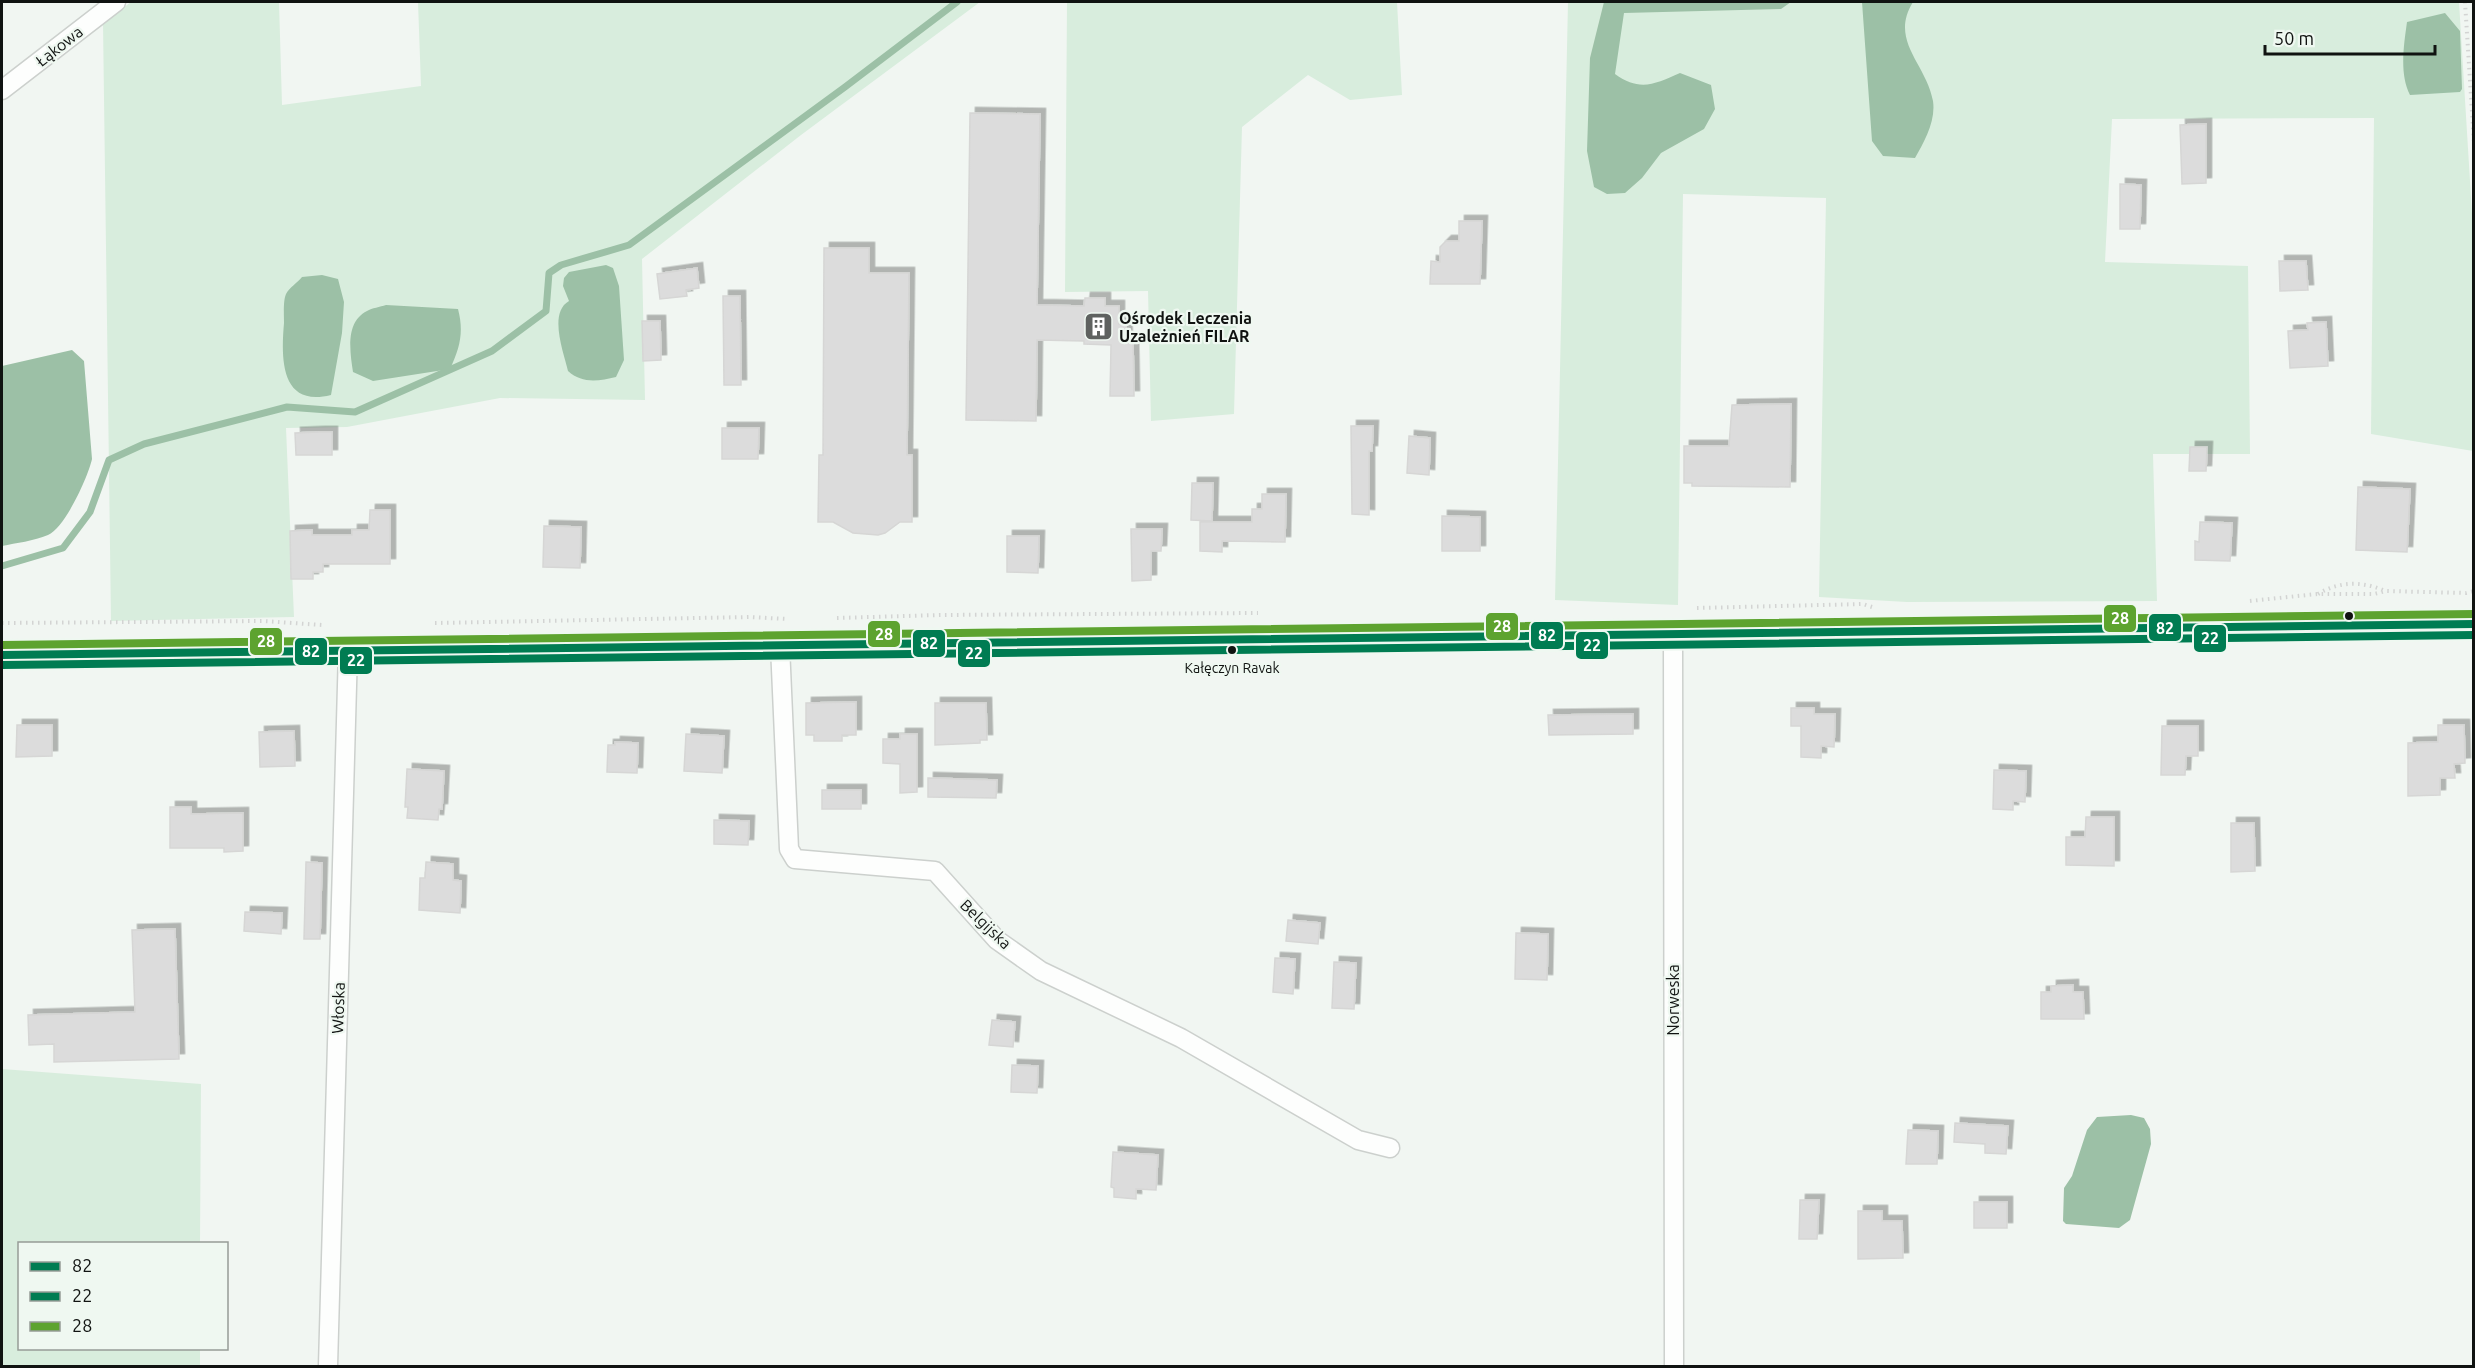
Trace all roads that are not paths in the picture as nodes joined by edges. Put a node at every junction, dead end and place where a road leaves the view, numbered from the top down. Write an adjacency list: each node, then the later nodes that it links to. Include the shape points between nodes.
1 (116, 2): 2 (street, Łąkowa)
2 (2, 90)
3 (2474, 624): 4 (main road)
4 (1673, 634): 5 (main road); 10 (street, Norweska)
5 (780, 646): 6 (main road); 8 (street, Belgijska, via 789,849 795,859 935,871 997,940 1041,971 1181,1038 1358,1140)
6 (348, 650): 7 (main road); 9 (street, Włoska)
7 (2, 656)
8 (1390, 1148)
9 (328, 1366)
10 (1674, 1366)

